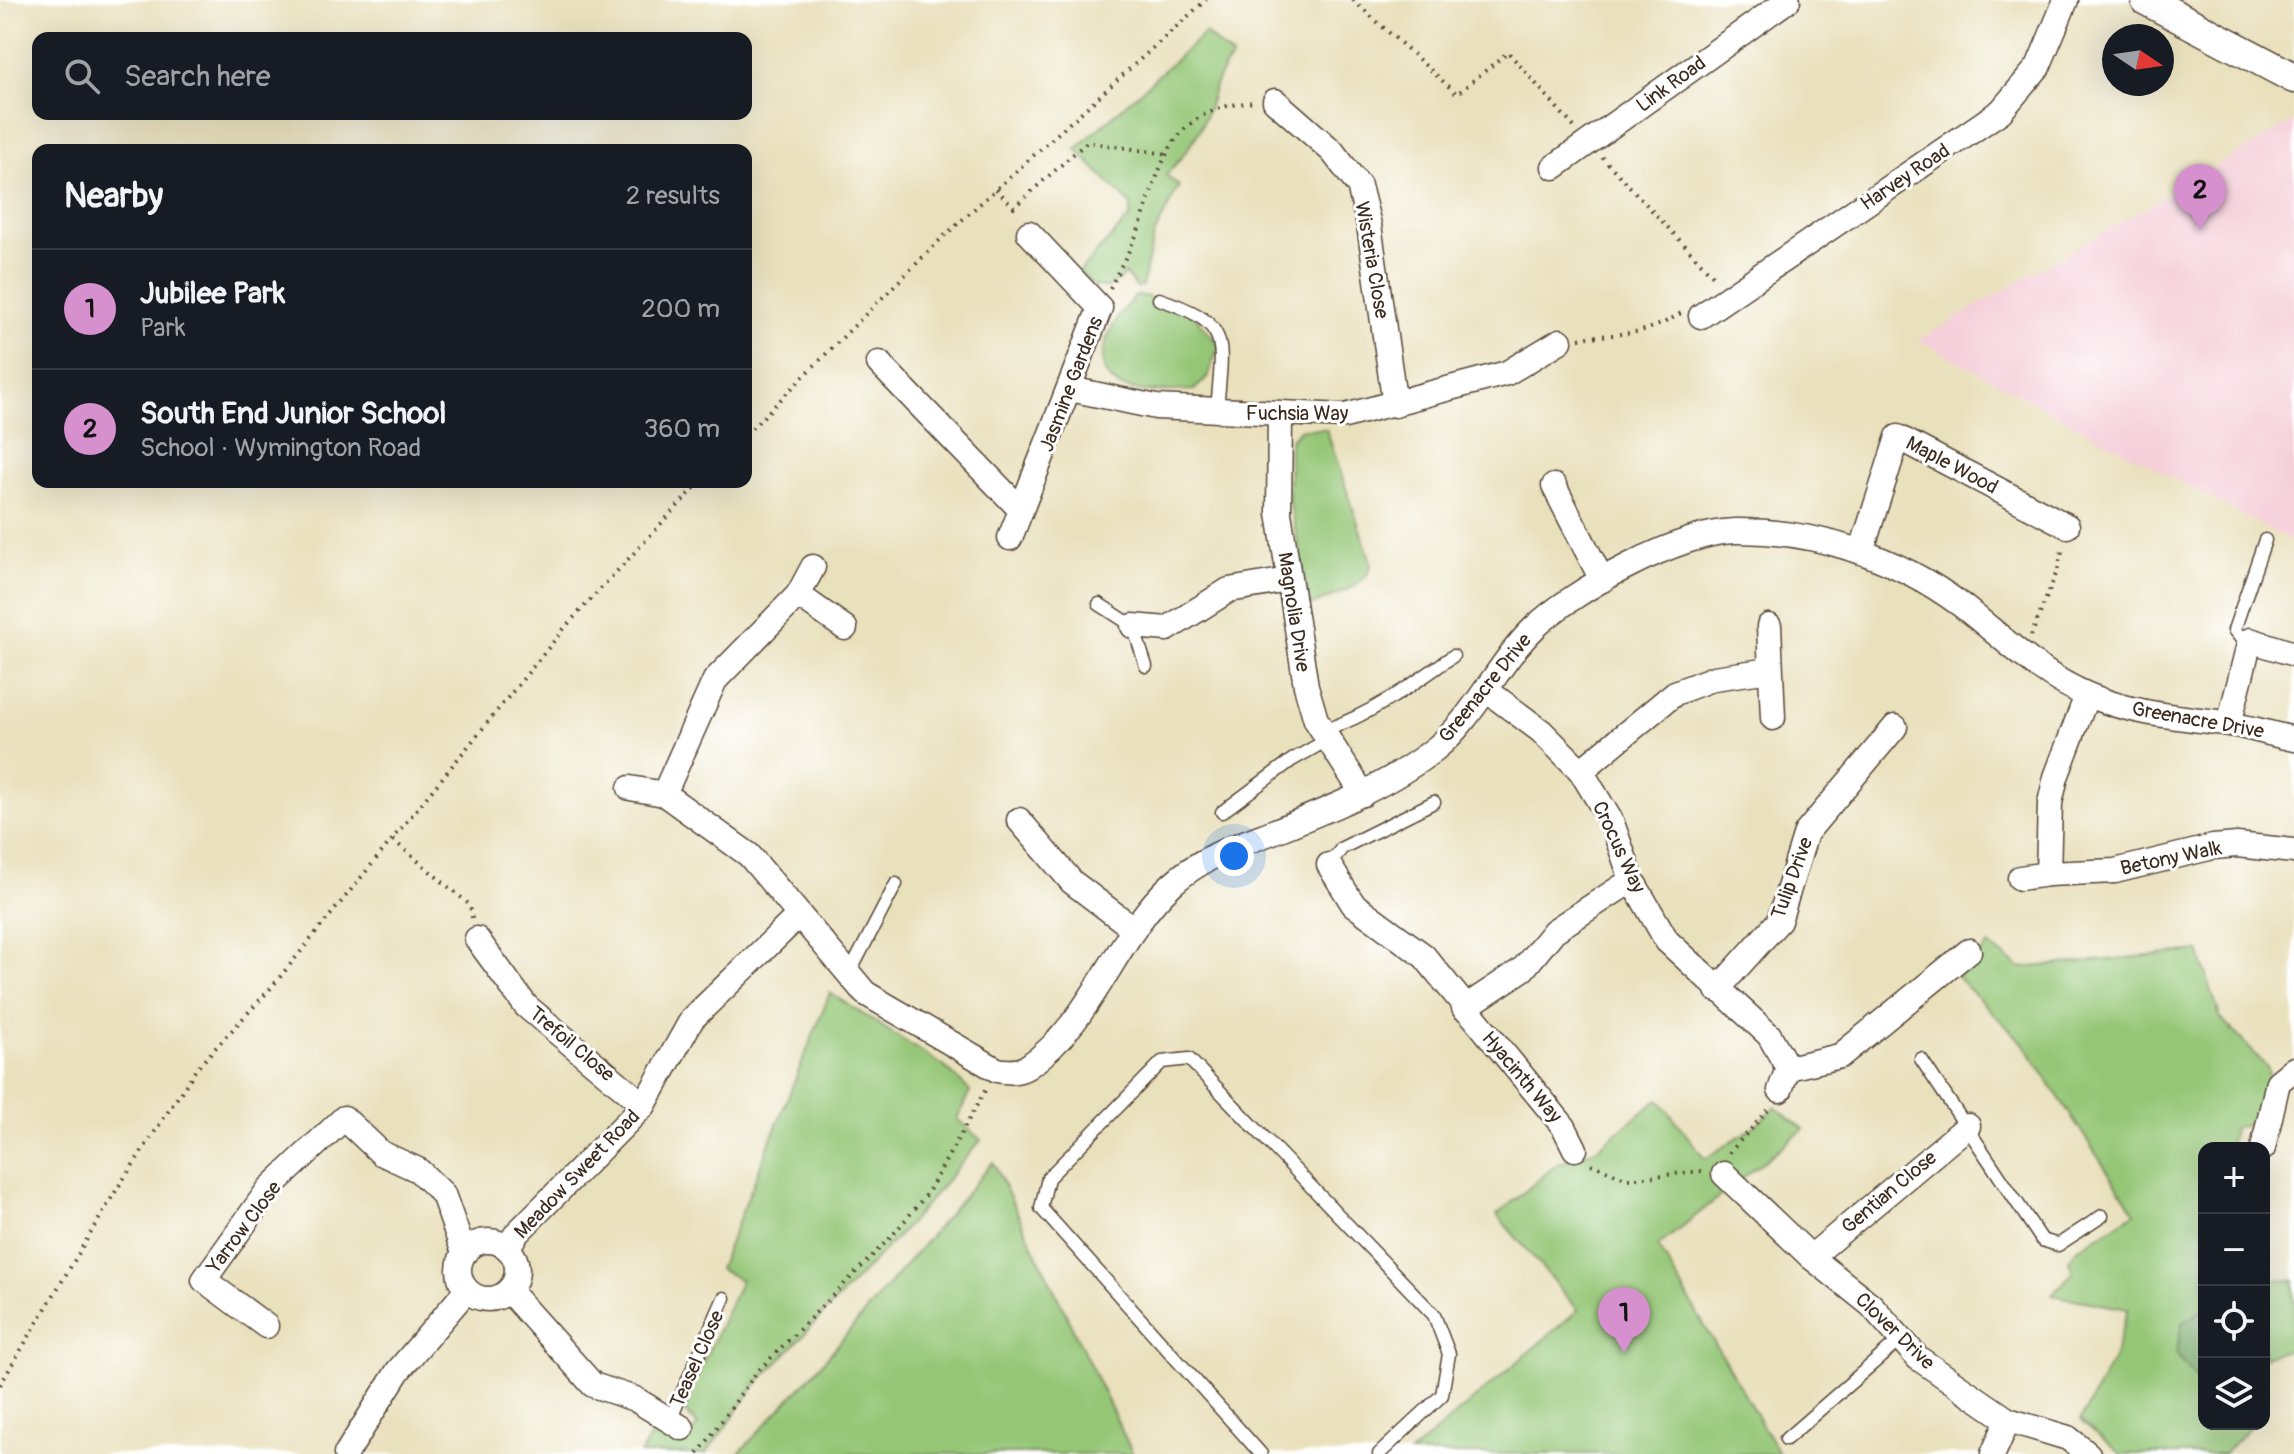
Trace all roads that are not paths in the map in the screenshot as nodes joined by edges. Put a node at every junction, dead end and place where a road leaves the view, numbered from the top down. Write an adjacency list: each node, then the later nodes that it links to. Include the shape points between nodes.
1 (1788, 0): 6 (street, Link Road)
2 (2066, 0): 9 (street, Harvey Road, via 2038,67 2001,111)
3 (2146, 0): 4 (street)
4 (2294, 78)
5 (1275, 101): 13 (street, Wisteria Close, via 1332,151 1359,186)
6 (1554, 167)
7 (1029, 233): 12 (street, Jasmine Gardens, via 1100,308)
8 (1159, 299): 14 (lane, via 1205,318 1216,330 1221,356)
9 (1701, 316)
10 (1560, 341): 13 (street, Fuchsia Way, via 1507,373)
11 (879, 363): 17 (street)
12 (1070, 389): 14 (street, Fuchsia Way, via 1156,407); 17 (street, Jasmine Gardens)
13 (1395, 405): 15 (street, Fuchsia Way, via 1345,416)
14 (1217, 411): 15 (street, Fuchsia Way)
15 (1280, 415): 23 (street, Magnolia Drive, via 1279,513)
16 (1554, 486): 24 (street)
17 (1021, 510): 19 (street, Jasmine Gardens)
18 (2067, 526): 21 (street, Maple Wood, via 1898,437)
19 (1010, 538)
20 (2265, 540): 30 (lane, via 2234,630)
21 (1862, 549): 24 (street, Greenacre Drive, via 1733,531 1669,544); 36 (street, Greenacre Drive, via 1960,604 2023,657)
22 (813, 567): 25 (street)
23 (1288, 580): 27 (street, via 1229,590 1167,629); 40 (street, Magnolia Drive, via 1306,686)
24 (1602, 580): 35 (street, Greenacre Drive, via 1534,628)
25 (798, 595): 29 (street); 44 (street, via 715,680)
26 (1099, 604): 27 (lane)
27 (1133, 626): 33 (lane)
28 (1769, 626): 34 (street)
29 (845, 628)
30 (2248, 647): 31 (street, via 2250,640); 38 (street)
31 (2294, 654)
32 (1453, 656): 40 (lane, via 1405,691)
33 (1146, 666)
34 (1770, 670): 37 (street); 42 (street, via 1714,678 1675,693)
35 (1486, 690): 42 (street, Crocus Way, via 1541,731); 45 (street, Greenacre Drive, via 1436,748)
36 (2087, 695): 38 (street, Greenacre Drive, via 2150,715); 51 (street, via 2050,803)
37 (1773, 718)
38 (2229, 724): 41 (street, Greenacre Drive)
39 (1895, 727): 60 (street, Tulip Drive, via 1806,833 1779,921)
40 (1326, 735): 45 (street, Magnolia Drive); 47 (lane)
41 (2294, 739)
42 (1581, 771): 53 (street, Crocus Way, via 1612,823)
43 (630, 788): 44 (street)
44 (664, 794): 55 (street, via 749,855)
45 (1363, 794): 56 (street, Greenacre Drive, via 1210,857 1171,884)
46 (1434, 802): 50 (lane, via 1342,848)
47 (1222, 812)
48 (1019, 820): 56 (street, via 1072,882)
49 (2294, 851): 51 (street, Betony Walk, via 2213,847 2115,871)
50 (1329, 865): 61 (street, Hyacinth Way, via 1353,904 1424,956)
51 (2048, 874): 52 (street, Betony Walk)
52 (2020, 878)
53 (1632, 880): 60 (street, Crocus Way, via 1667,941); 61 (street, via 1554,931 1523,969)
54 (896, 884): 59 (lane)
55 (798, 916): 59 (street); 64 (street, Meadow Sweet Road, via 692,1019)
56 (1134, 929): 59 (street, Greenacre Drive, via 1094,994 1025,1069 1004,1071 865,993)
57 (477, 939): 64 (street, Trefoil Close, via 526,1006)
58 (1969, 951): 60 (street, Crocus Way, via 1840,1056 1784,1079 1769,1035)
59 (849, 974)
60 (1717, 990)
61 (1464, 1008): 67 (street, Hyacinth Way, via 1564,1127)
62 (1921, 1059): 65 (lane)
63 (2294, 1069): 66 (street, via 2278,1082)
64 (644, 1105): 70 (street, Meadow Sweet Road)
65 (1968, 1126): 69 (lane, via 2042,1240 2058,1245); 72 (street, Gentian Close)
66 (2264, 1142)
67 (1575, 1149)
68 (1719, 1166): 72 (street, Clover Drive)
69 (2102, 1216)
70 (507, 1248): 71 (street, via 481,1242); 74 (street, via 517,1266)
71 (464, 1253): 73 (street, via 459,1273); 76 (street, Yarrow Close, via 443,1194 418,1170 381,1153 344,1118 269,1189 204,1280)
72 (1811, 1257): 77 (street, Clover Drive, via 1871,1305)
73 (466, 1291): 74 (street, via 491,1300); 81 (street, via 398,1371)
74 (509, 1291): 79 (street, Teasel Close, via 593,1385 635,1399)
75 (724, 1298): 79 (lane, Teasel Close)
76 (266, 1326)
77 (1901, 1339): 78 (street, Clover Drive, via 1918,1358); 80 (lane)
78 (2008, 1420): 84 (street); 85 (street, Clover Drive, via 2068,1438)
79 (676, 1424)
80 (1786, 1439)
81 (349, 1453)
82 (1261, 1454): 83 (lane, via 1041,1208 1048,1178 1162,1062 1189,1059 1434,1315 1449,1354 1442,1395)
83 (1379, 1454)
84 (1993, 1454)
85 (2088, 1454)

